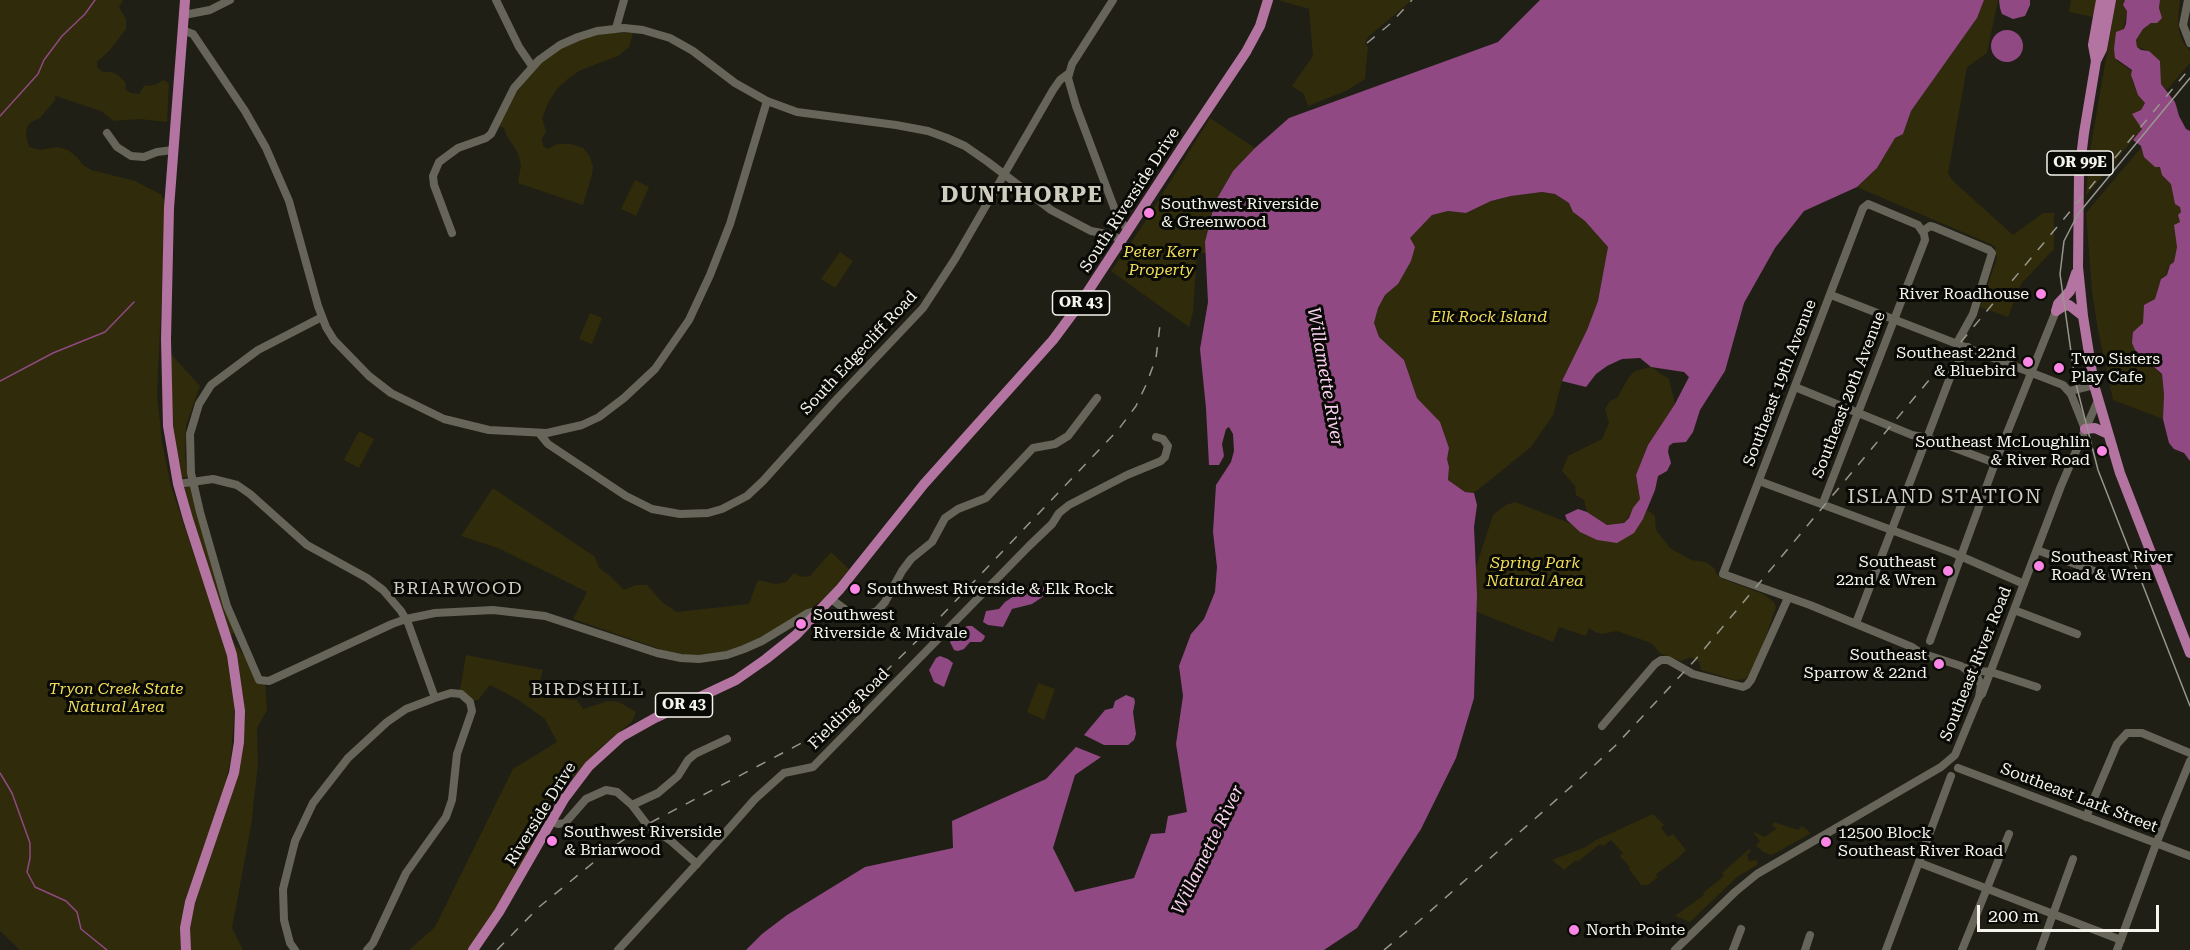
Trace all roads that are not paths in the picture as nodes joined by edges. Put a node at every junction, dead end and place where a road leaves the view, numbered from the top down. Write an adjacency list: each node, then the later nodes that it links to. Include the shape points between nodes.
1 (185, 0): 9 (main road)
2 (230, 0): 9 (street, via 210,10)
3 (496, 0): 13 (street)
4 (624, 0): 10 (street)
5 (1113, 0): 14 (street, South Edgecliff Road)
6 (1268, 0): 19 (main road, South Riverside Drive / OR 43, via 1246,52)
7 (2188, 0): 12 (street, via 2183,25)
8 (2107, 1): 23 (main road, OR 99E, via 2079,174)
9 (184, 15): 11 (main road)
10 (616, 28): 13 (street, via 560,45); 15 (street, via 643,30 676,41)
11 (182, 30): 17 (main road); 27 (street, via 193,34 255,127 287,194)
12 (2188, 40)
13 (532, 66): 21 (street, via 514,88 491,134 452,152 435,169 436,195)
14 (1068, 74): 18 (street, South Edgecliff Road, via 1057,84); 19 (street, via 1074,101 1118,218)
15 (767, 101): 18 (street, via 818,117 928,131 964,146); 39 (street, via 730,224 696,308 681,334 645,379 624,398 588,423)
16 (107, 133): 17 (street, via 117,147 131,156)
17 (173, 150): 46 (main road, via 166,397)
18 (1003, 173): 22 (street, via 1051,210 1091,231); 39 (street, South Edgecliff Road, via 955,260 923,308 763,482 740,500 714,512 659,510 637,502 546,442)
19 (1128, 230): 22 (main road, South Riverside Drive / OR 43)
20 (1923, 231): 24 (street, Southeast 19th Avenue, via 1918,225 1867,204); 28 (street, Southeast 20th Avenue, via 1925,240); 29 (street, via 1934,227 1992,253 1973,314)
21 (452, 233)
22 (1121, 240): 47 (main road, South Riverside Drive / OR 43, via 1063,329)
23 (2078, 267): 25 (main road, via 2070,291); 26 (main road, OR 99E)
24 (1831, 295): 28 (street); 33 (street, Southeast 19th Avenue)
25 (2056, 311): 26 (main road, via 2069,305); 31 (street)
26 (2083, 316): 32 (main road, OR 99E)
27 (322, 317): 39 (street, via 347,355 399,397 442,419 471,428); 44 (street, via 258,350 211,385 199,404 190,434)
28 (1894, 319): 29 (street); 37 (street, Southeast 20th Avenue)
29 (1957, 343): 30 (street)
30 (1968, 347): 31 (street); 42 (street, via 1951,375)
31 (2032, 372): 34 (street, via 2061,383); 43 (street)
32 (2094, 385): 34 (street); 36 (main road, OR 99E)
33 (1795, 387): 37 (street); 45 (street, Southeast 19th Avenue)
34 (2070, 391): 38 (street)
35 (1097, 398): 55 (street, via 1068,436 1055,444 1033,448 986,498 945,518 932,542 911,559 877,611 855,614)
36 (2098, 400): 38 (street, Southeast River Road); 40 (main road, OR 99E)
37 (1859, 413): 42 (street); 48 (street, Southeast 20th Avenue)
38 (2085, 429): 40 (main road, via 2095,428); 50 (street, Southeast River Road)
39 (539, 433)
40 (2108, 434): 63 (main road, OR 99E, via 2128,496)
41 (1155, 437): 86 (street, Fielding Road, via 1168,446 1161,461 1059,513 813,767 776,778)
42 (1928, 438): 43 (street); 49 (street)
43 (1995, 463): 51 (street)
44 (193, 481): 46 (street); 58 (street, via 220,480 246,490 307,545 378,586); 58 (street, via 227,606 257,679 269,681)
45 (1759, 481): 48 (street); 54 (street, Southeast 19th Avenue, via 1723,574)
46 (178, 484): 92 (main road, via 232,656 240,711 234,773 190,902)
47 (924, 484): 55 (main road, Riverside Drive / OR 43)
48 (1823, 503): 49 (street)
49 (1890, 530): 51 (street); 59 (street)
50 (2037, 550): 52 (street); 53 (street, Southeast River Road)
51 (1959, 557): 53 (street); 61 (street)
52 (2105, 575)
53 (2024, 584): 57 (street, Southeast River Road)
54 (1788, 598): 59 (street); 70 (street, via 1747,686 1693,674 1661,660)
55 (831, 599): 56 (main road, Riverside Drive / OR 43)
56 (822, 609): 58 (street, via 744,649 699,659 657,653 530,613 464,610); 80 (main road, Riverside Drive / OR 43, via 782,647 736,680 646,722 612,744 578,779)
57 (2014, 610): 60 (street); 66 (street, Southeast River Road)
58 (406, 619): 69 (street)
59 (1856, 623): 62 (street)
60 (2077, 634)
61 (1930, 641): 62 (street, via 1922,647); 64 (street)
62 (1912, 647): 64 (street)
63 (2190, 652)
64 (1943, 659): 65 (street)
65 (1961, 666): 66 (street); 68 (street, via 1978,678)
66 (1991, 672): 67 (street); 68 (street, Southeast River Road)
67 (2037, 687)
68 (1979, 697): 73 (street, Southeast River Road)
69 (435, 698): 93 (street, via 406,709 387,722 348,758 313,803 296,841 283,890 284,920); 94 (street, via 461,694 472,706 457,754 452,800 446,817 405,873)
70 (1602, 726)
71 (727, 739): 78 (street, via 694,754 678,776 658,793)
72 (2190, 753): 79 (street, via 2142,733 2124,735)
73 (1952, 759): 75 (street, Southeast River Road); 76 (street)
74 (2190, 761): 82 (street)
75 (1941, 767): 77 (street); 97 (street, Southeast River Road, via 1768,867 1741,887)
76 (1958, 768): 77 (street); 79 (street, Southeast Lark Street)
77 (1951, 776): 85 (street)
78 (632, 805): 80 (street, via 620,793 606,790 582,803 565,823); 86 (street, via 648,826)
79 (2086, 818): 82 (street, Southeast Lark Street)
80 (551, 821): 95 (main road, Riverside Drive / OR 43)
81 (2009, 834): 87 (street)
82 (2156, 844): 83 (street, Southeast Lark Street); 91 (street)
83 (2190, 856)
84 (2073, 859): 88 (street)
85 (1920, 863): 87 (street); 100 (street)
86 (697, 864): 96 (street, Fielding Road)
87 (1986, 888): 88 (street); 101 (street)
88 (2054, 914): 91 (street); 102 (street)
89 (1741, 929): 98 (street)
90 (1810, 935): 99 (street)
91 (2121, 940): 103 (street)
92 (186, 950)
93 (295, 950)
94 (367, 950)
95 (473, 950)
96 (618, 950)
97 (1675, 950)
98 (1733, 950)
99 (1805, 950)
100 (1886, 950)
101 (1962, 950)
102 (2040, 950)
103 (2117, 950)

